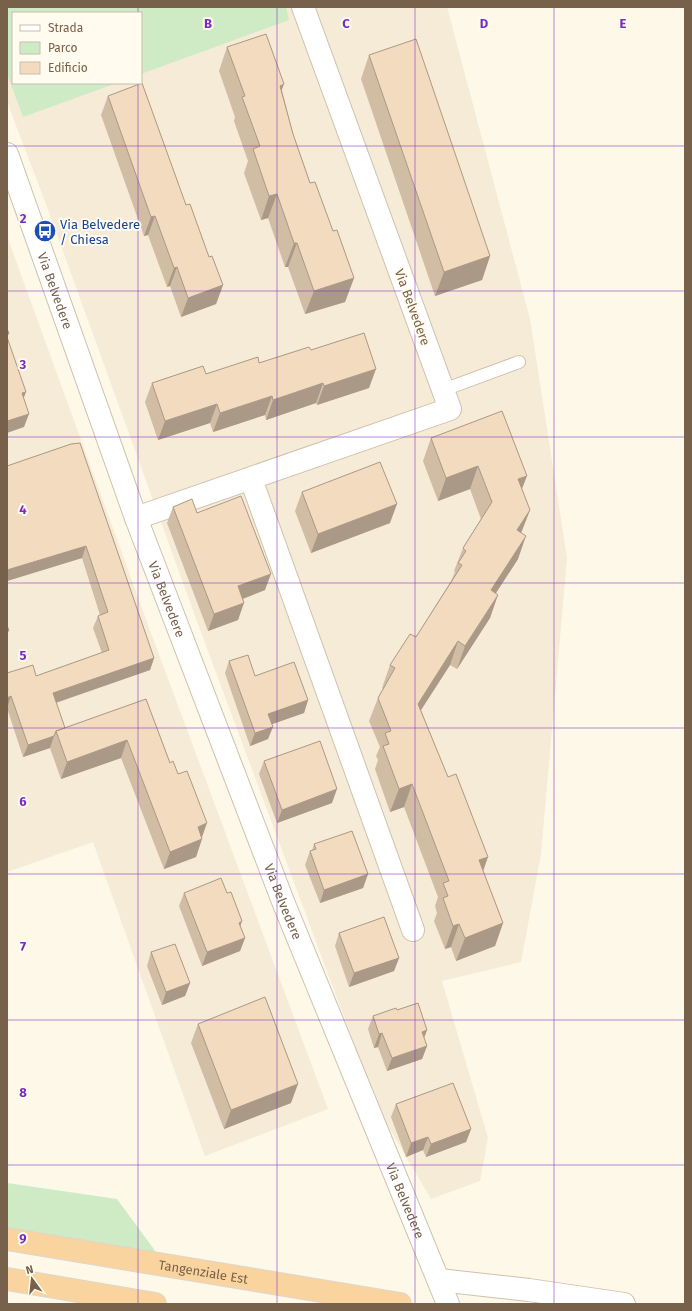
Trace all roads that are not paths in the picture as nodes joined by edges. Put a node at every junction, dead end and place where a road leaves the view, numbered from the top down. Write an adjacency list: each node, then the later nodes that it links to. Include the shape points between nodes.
1 (303, 7): 4 (street, Via Belvedere)
2 (7, 154): 6 (street, Via Belvedere)
3 (519, 362): 4 (lane)
4 (443, 390): 5 (street, Via Belvedere, via 450,409)
5 (251, 479): 6 (street, Via Belvedere); 7 (street)
6 (136, 518): 10 (street, Via Belvedere, via 284,904)
7 (413, 930)
8 (7, 1239): 12 (highway, Tangenziale Est)
9 (7, 1279): 11 (highway)
10 (439, 1280): 13 (street, Via Belvedere); 14 (street)
11 (156, 1304)
12 (400, 1304)
13 (448, 1304)
14 (624, 1304)

